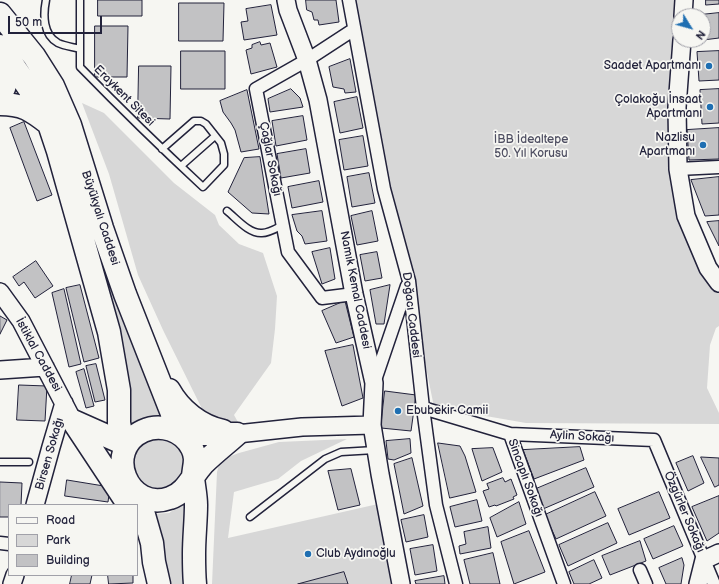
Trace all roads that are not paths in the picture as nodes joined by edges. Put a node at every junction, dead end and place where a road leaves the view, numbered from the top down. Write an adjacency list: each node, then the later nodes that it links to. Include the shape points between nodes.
1 (46, 0): 9 (lane, via 45,27 48,33 59,44)
2 (80, 0): 9 (lane, Eraykent Sitesi)
3 (286, 0): 10 (street, Namık Kemal Caddesi)
4 (349, 0): 6 (street, Doğacı Caddesi)
5 (0, 14): 25 (highway, Büyükyalı Caddesi, via 34,56 53,86 70,125 102,228)
6 (353, 30): 10 (street, Çağlar Sokağı); 21 (street, Doğacı Caddesi, via 384,189)
7 (2, 48): 11 (highway, Büyükyalı Caddesi, via 7,76); 13 (highway, Büyükyalı Caddesi, via 41,106)
8 (681, 48): 18 (street, via 677,107)
9 (80, 49): 15 (lane, Eraykent Sitesi, via 80,68)
10 (307, 60): 20 (street, Çağlar Sokağı, via 256,89); 24 (street, Namık Kemal Caddesi, via 318,100)
11 (0, 95)
12 (0, 104): 13 (highway, via 12,104 29,109)
13 (49, 124): 36 (highway, Büyükyalı Caddesi, via 108,332 119,390 119,423)
14 (215, 136): 15 (lane, via 204,122 198,120); 16 (lane); 16 (lane, Eraykent Sitesi, via 223,148 224,165 203,187)
15 (162, 149): 16 (lane, Eraykent Sitesi)
16 (181, 166)
17 (719, 167): 18 (street)
18 (678, 169): 22 (street, via 686,216 708,268)
19 (227, 211): 20 (lane, via 257,233)
20 (283, 225): 24 (street, Çağlar Sokağı, via 288,252 322,298)
21 (409, 281): 28 (street); 29 (street, Doğacı Caddesi)
22 (719, 283)
23 (0, 292): 26 (street, İstiklal Caddesi, via 21,321)
24 (354, 294): 28 (street, Namık Kemal Caddesi)
25 (151, 360): 32 (highway, Büyükyalı Caddesi); 33 (highway, via 176,403 199,422 213,429)
26 (45, 367): 27 (street); 30 (street, İstiklal Caddesi)
27 (0, 370)
28 (374, 384): 31 (street, Namık Kemal Caddesi)
29 (423, 408): 34 (street, Sincaplı Sokağı); 53 (street, Doğacı Caddesi, via 436,505)
30 (69, 412): 36 (highway); 41 (highway, İstiklal Caddesi); 42 (street, Birsen Sokağı, via 51,447)
31 (372, 425): 33 (street, via 302,427); 37 (street, Namık Kemal Caddesi)
32 (180, 434): 33 (highway); 36 (highway, via 171,429 151,428 138,434); 40 (highway, Büyükyalı Caddesi, via 187,440 195,457)
33 (238, 434): 40 (highway, via 214,453)
34 (510, 434): 35 (street, Aylin Sokağı); 54 (street, Sincaplı Sokağı)
35 (654, 440): 48 (street, Özgürler Sokağı)
36 (128, 445): 41 (highway, via 123,458 123,471)
37 (376, 450): 44 (lane, via 341,452 329,457); 52 (street, Namık Kemal Caddesi)
38 (0, 462): 39 (lane)
39 (29, 462)
40 (193, 476): 41 (highway, via 188,486 170,498); 51 (highway, Büyükyalı Caddesi, via 196,504)
41 (133, 499)
42 (35, 504)
43 (138, 511): 46 (highway, İstiklal Caddesi)
44 (250, 518)
45 (138, 521): 46 (highway)
46 (152, 543): 50 (highway)
47 (719, 553): 48 (street)
48 (704, 560): 56 (street); 57 (street, Özgürler Sokağı)
49 (640, 570): 55 (street)
50 (159, 584)
51 (195, 584)
52 (401, 584)
53 (456, 584)
54 (564, 584)
55 (646, 584)
56 (698, 584)
57 (714, 584)

